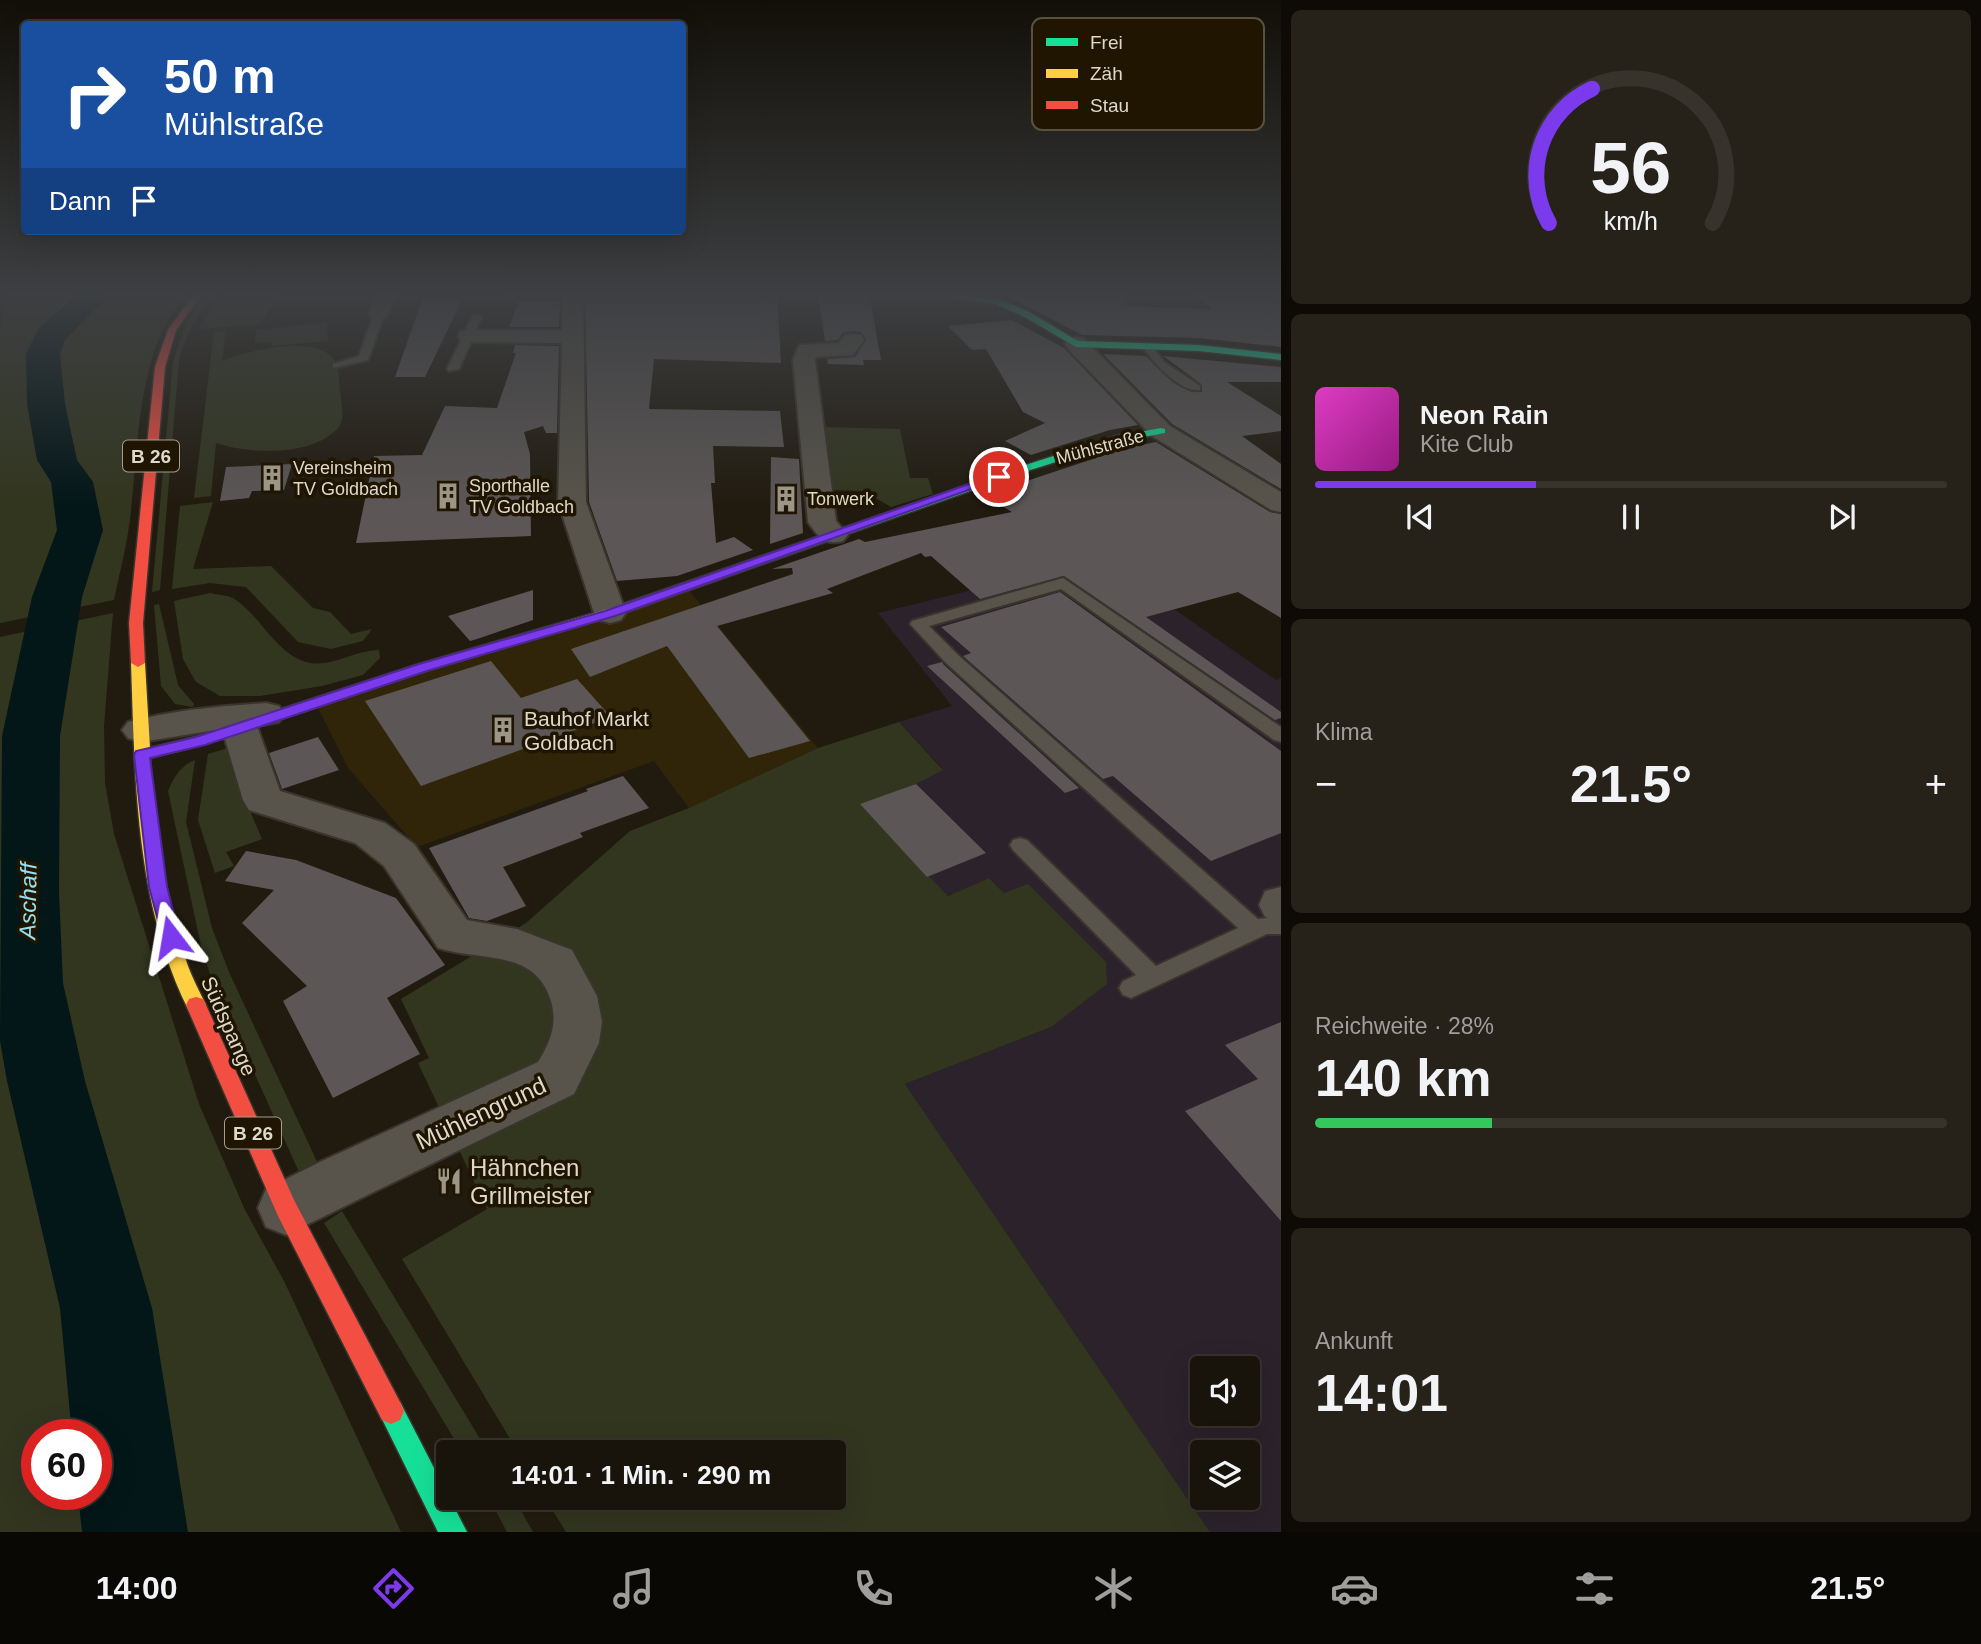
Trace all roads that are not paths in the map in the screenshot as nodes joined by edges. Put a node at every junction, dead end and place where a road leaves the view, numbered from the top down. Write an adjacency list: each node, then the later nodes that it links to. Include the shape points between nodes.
1 (161, 364): 20 (street, Südspange / B 26, via 136,623)
2 (342, 364): 8 (lane)
3 (455, 364): 9 (lane)
4 (573, 364): 16 (street, via 572,502)
5 (804, 364): 15 (street, via 822,522)
6 (1096, 364): 11 (street)
7 (1161, 364): 10 (lane)
8 (337, 366)
9 (453, 369)
10 (1196, 388)
11 (1161, 431): 13 (street); 15 (street, Mühlstraße, via 1120,438)
12 (1281, 481): 13 (street)
13 (1243, 483): 14 (street)
14 (1281, 504)
15 (834, 535): 16 (street, Mühlstraße)
16 (610, 613): 17 (street, Mühlstraße)
17 (282, 713): 18 (street, Mühlstraße); 20 (street, Mühlstraße, via 200,719)
18 (240, 728): 20 (street, Mühlstraße); 26 (street, Mühlengrund, via 263,800 370,833 399,855 454,936 522,947 556,963 580,1018 573,1051 556,1078)
19 (1281, 736): 22 (lane, via 1063,583 918,624 962,668)
20 (141, 742): 26 (street, Südspange / B 26, via 158,887 177,961)
21 (1020, 845): 24 (lane)
22 (1272, 913): 23 (lane, via 1264,926); 24 (lane)
23 (1281, 925)
24 (1153, 977): 25 (lane)
25 (1131, 988)
26 (286, 1208): 27 (street, Südspange / B 26)
27 (453, 1532)

